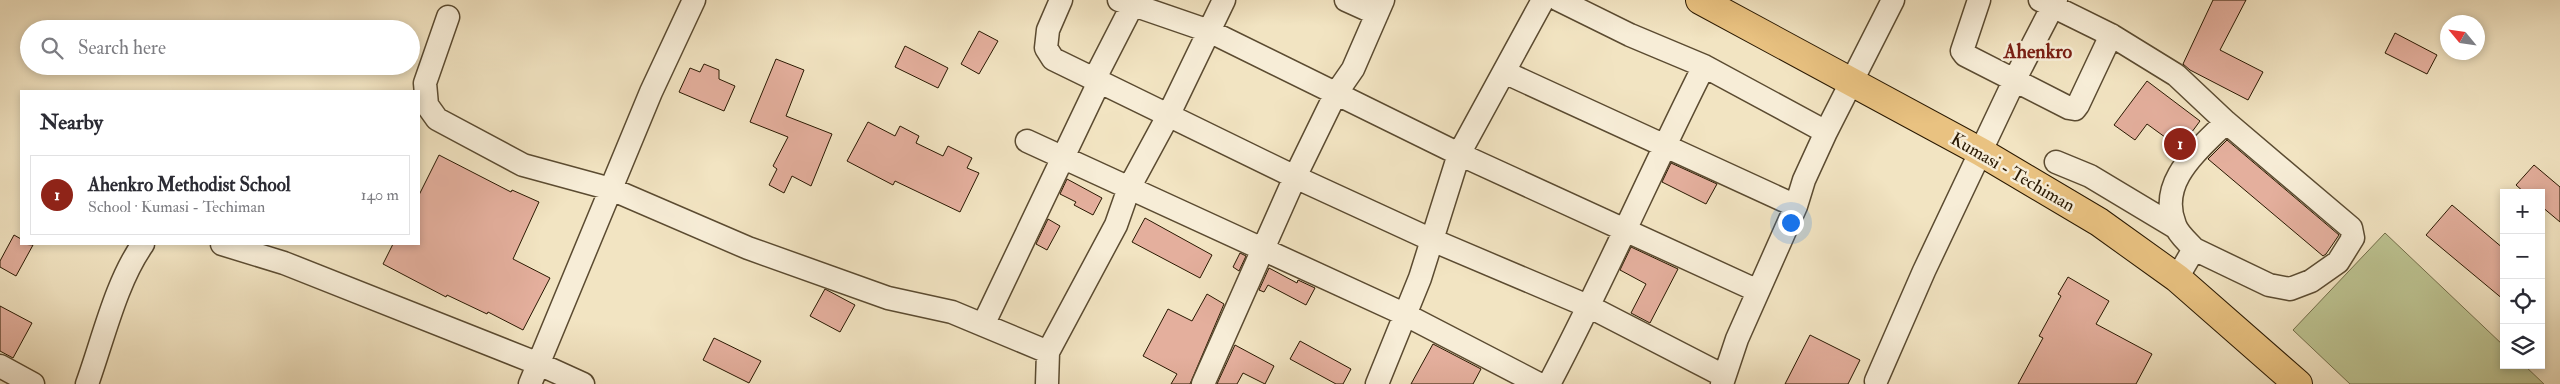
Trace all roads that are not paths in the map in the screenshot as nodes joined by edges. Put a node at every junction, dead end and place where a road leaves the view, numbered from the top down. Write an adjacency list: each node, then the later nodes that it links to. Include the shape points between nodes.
1 (694, 0): 32 (street)
2 (1061, 0): 18 (street, via 1048,30 1046,48 1053,59)
3 (1224, 0): 13 (street)
4 (1346, 0): 11 (street)
5 (1546, 0): 15 (street); 16 (street)
6 (1700, 0): 19 (highway, Kumasi - Techiman)
7 (1893, 0): 19 (street)
8 (1979, 0): 17 (street, via 1962,51)
9 (1129, 2): 13 (street); 18 (street)
10 (2050, 2): 14 (street); 17 (street)
11 (1380, 7): 20 (street, via 1353,69)
12 (448, 17): 32 (street, via 425,83 428,105 437,118 523,165)
13 (1209, 31): 20 (street); 21 (street)
14 (2111, 35): 17 (street, via 2075,109); 22 (street, via 2176,75)
15 (1704, 66): 23 (street); 25 (street)
16 (1504, 72): 25 (street); 27 (street)
17 (2015, 79): 26 (street)
18 (1097, 81): 21 (street); 28 (street)
19 (1851, 81): 23 (street); 26 (highway, Kumasi - Techiman)
20 (1335, 94): 27 (street); 30 (street)
21 (1168, 116): 30 (street); 31 (street)
22 (2226, 122): 34 (street, via 2174,181 2170,206); 39 (street, via 2351,228 2353,238 2338,262 2311,281 2290,289 2269,285)
23 (1826, 132): 33 (street)
24 (1027, 141): 28 (street)
25 (1663, 147): 33 (street); 35 (street)
26 (1981, 152): 41 (highway, Kumasi - Techiman, via 2099,222); 50 (street)
27 (1459, 154): 35 (street); 36 (street)
28 (1064, 158): 31 (street); 45 (street)
29 (2056, 162): 34 (street, via 2090,176)
30 (1295, 177): 36 (street); 40 (street)
31 (1129, 188): 40 (street); 46 (street, via 1116,225)
32 (611, 189): 45 (street, via 757,251 888,298 952,312); 48 (street)
33 (1796, 206): 42 (street)
34 (2175, 227): 39 (street)
35 (1624, 231): 42 (street); 43 (street)
36 (1432, 240): 43 (street); 44 (street)
37 (142, 245): 52 (street, via 134,256)
38 (225, 245): 48 (street, via 284,263)
39 (2194, 249): 41 (street)
40 (1264, 250): 44 (street); 55 (street)
41 (2176, 278): 59 (highway, Kumasi - Techiman)
42 (1758, 291): 49 (street)
43 (1590, 307): 49 (street); 58 (street)
44 (1404, 314): 56 (street); 57 (street)
45 (983, 325): 46 (street)
46 (1048, 352): 54 (street)
47 (0, 366): 51 (street)
48 (534, 374): 53 (street)
49 (1723, 380)
50 (1876, 381)
51 (33, 384)
52 (87, 384)
53 (583, 384)
54 (1047, 384)
55 (1203, 384)
56 (1377, 384)
57 (1539, 384)
58 (1549, 384)
59 (2298, 384)

